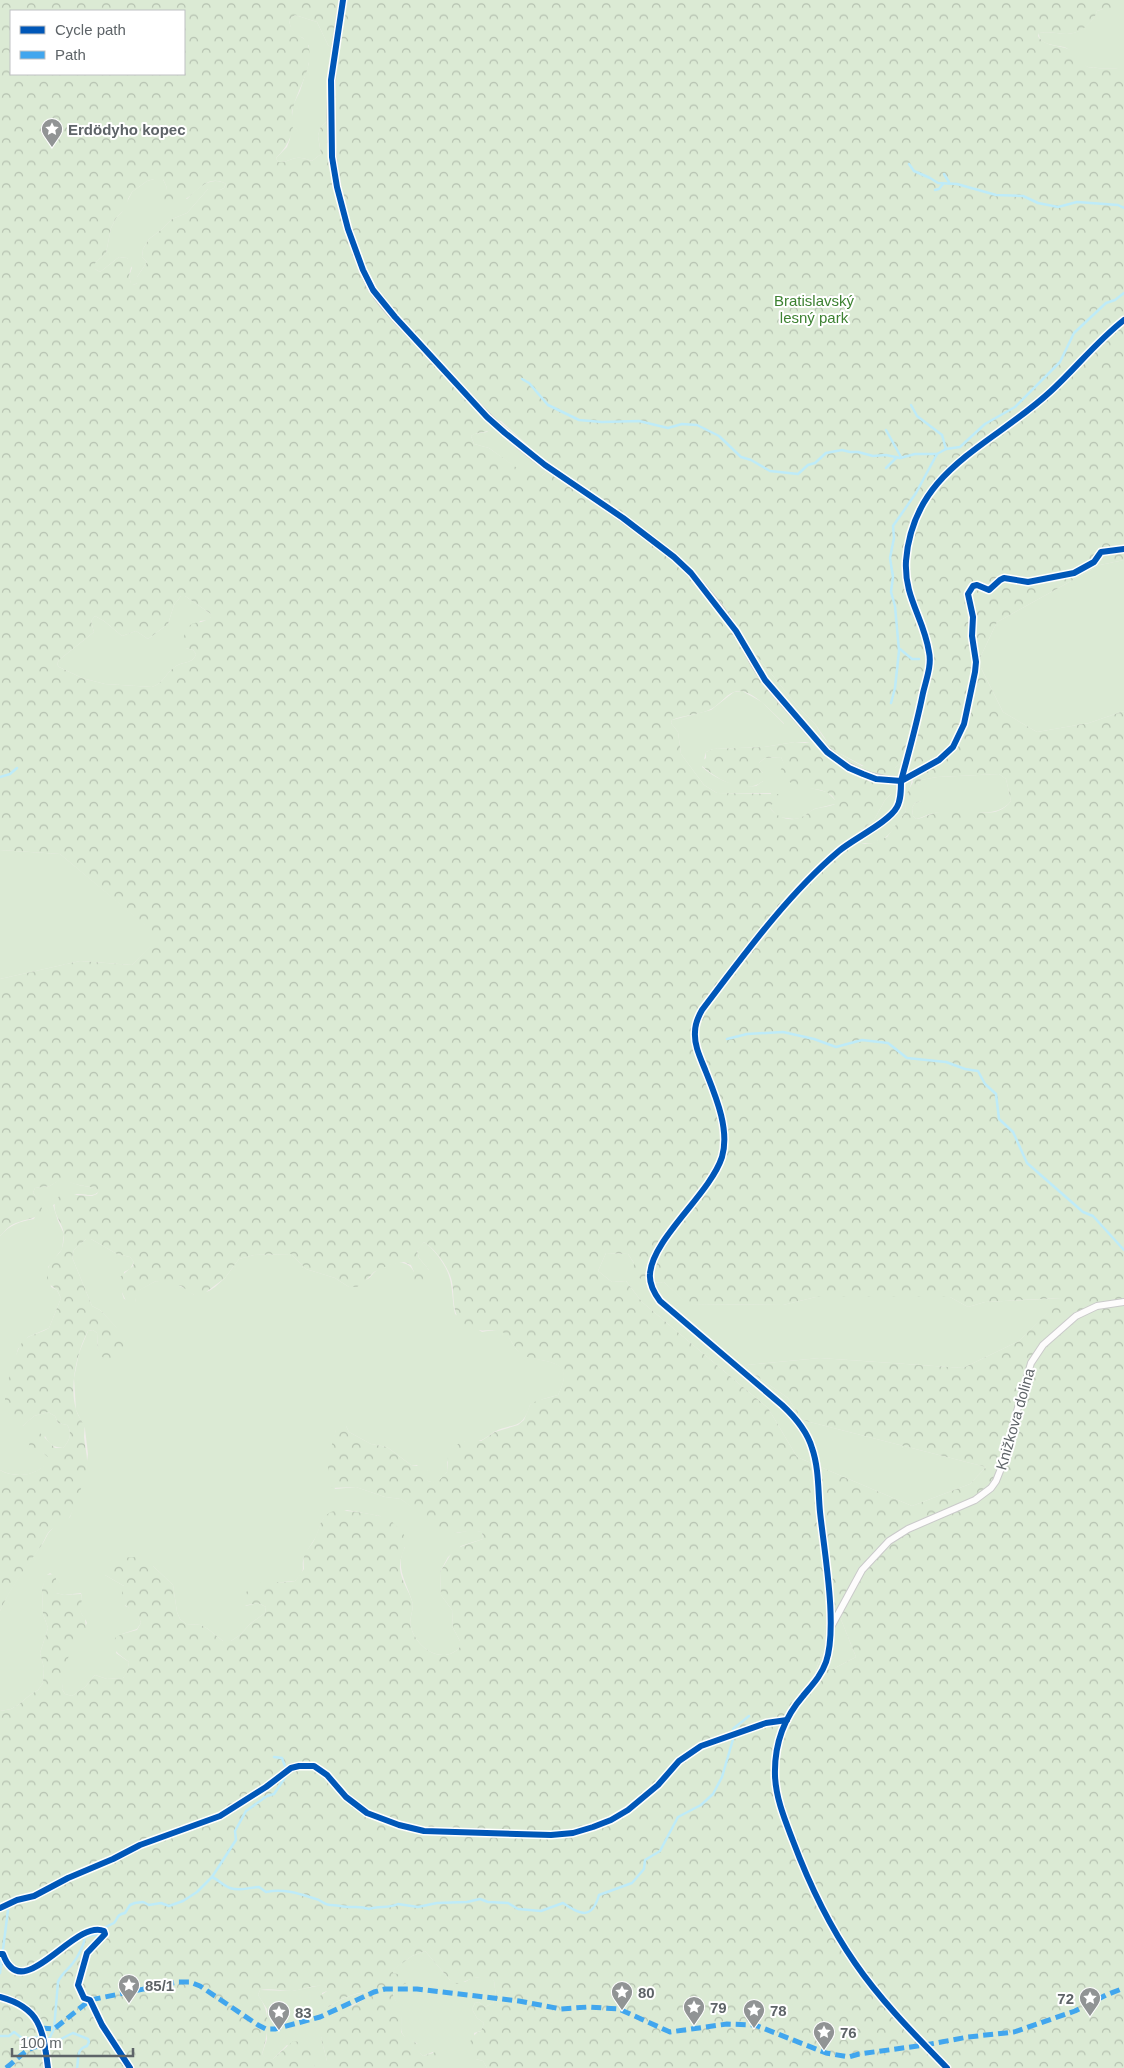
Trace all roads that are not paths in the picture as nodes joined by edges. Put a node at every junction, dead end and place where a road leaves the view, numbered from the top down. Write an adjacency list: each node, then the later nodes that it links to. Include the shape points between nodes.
1 (343, 0): 3 (street, via 332,69 332,157 346,221 373,290 487,417 545,465 623,518 691,573 736,631 764,680 827,752 863,774)
2 (1124, 320): 3 (street, via 1022,416 950,469 922,504 911,534 906,575 930,660)
3 (901, 781): 5 (street, via 896,808 808,880 698,1017 694,1031 696,1047 720,1113 724,1148 710,1180 663,1242 652,1261 650,1274 651,1285 660,1302 782,1405 809,1438 816,1470)
4 (1124, 1302): 5 (street, Knižkova dolina, via 1097,1306 1076,1316 1043,1345 1031,1363 1008,1452 991,1488 975,1500 890,1540 862,1570)
5 (830, 1628): 6 (street, via 825,1664 792,1710 780,1733 775,1776 782,1810 818,1896 855,1963)
6 (947, 2068)

